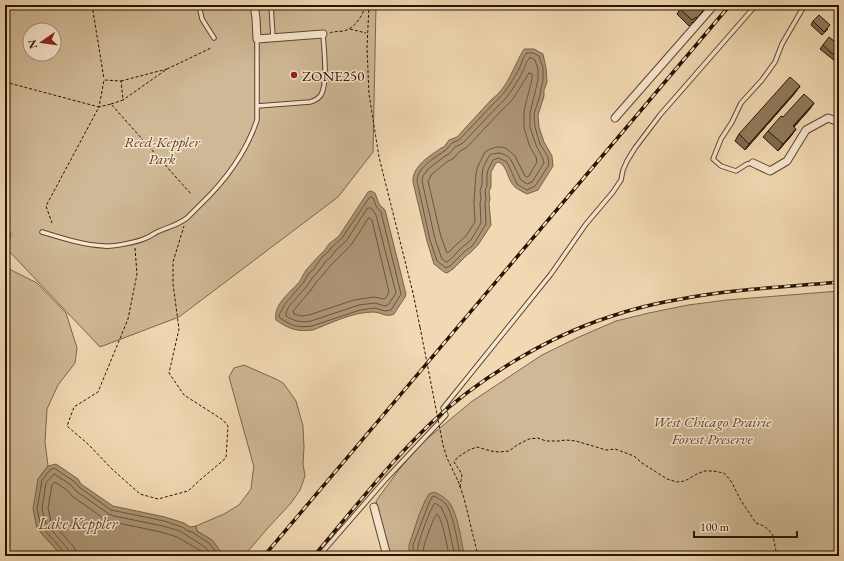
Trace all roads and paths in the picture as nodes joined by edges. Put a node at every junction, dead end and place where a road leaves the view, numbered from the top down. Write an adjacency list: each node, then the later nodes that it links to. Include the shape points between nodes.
1 (92, 5): 18 (path)
2 (199, 5): 13 (lane, via 202,19)
3 (254, 5): 15 (street)
4 (271, 5): 14 (lane)
5 (366, 5): 10 (path, via 360,18)
6 (369, 5): 11 (path)
7 (714, 5): 25 (street)
8 (756, 5): 35 (lane, via 656,120 627,161 621,180 613,192 443,408 446,416 386,479)
9 (806, 5): 27 (lane, via 782,44 775,62 741,103 713,159 721,166 736,171 747,164)
10 (350, 29): 11 (path); 12 (path)
11 (367, 33): 33 (path, bridge, via 369,94 379,157 413,292 443,445)
12 (323, 34): 14 (street); 23 (lane, via 325,81 320,96 310,102)
13 (214, 38)
14 (273, 38): 15 (street)
15 (256, 39): 23 (lane)
16 (211, 48): 17 (path)
17 (167, 70): 20 (path); 21 (path)
18 (104, 80): 20 (path); 24 (path)
19 (5, 82): 24 (path)
20 (121, 82): 21 (path)
21 (123, 100): 22 (path)
22 (111, 104): 24 (path); 28 (path)
23 (257, 106): 29 (lane, via 254,131 240,158 212,193)
24 (99, 107): 30 (path, via 46,206)
25 (615, 118)
26 (839, 122): 27 (street, via 828,118 806,130 787,161 770,171)
27 (753, 164)
28 (191, 194)
29 (187, 218): 32 (lane, via 145,239); 32 (path, via 173,262 179,329 168,373 184,395 223,420 228,426 226,458 188,492 158,499 140,494 67,426 74,407 98,392 128,319 137,274)
30 (52, 223)
31 (42, 232): 32 (lane, via 68,240 105,246)
32 (134, 241)
33 (460, 487): 37 (path); 38 (path, via 462,474 454,462 469,450 478,448 509,451 529,439 538,438 546,441 576,441 596,448 615,449 634,456 667,479 677,482 704,472 724,473 756,523 764,526 773,536)
34 (374, 507): 36 (street)
35 (319, 556)
36 (387, 556)
37 (478, 556)
38 (777, 556)

